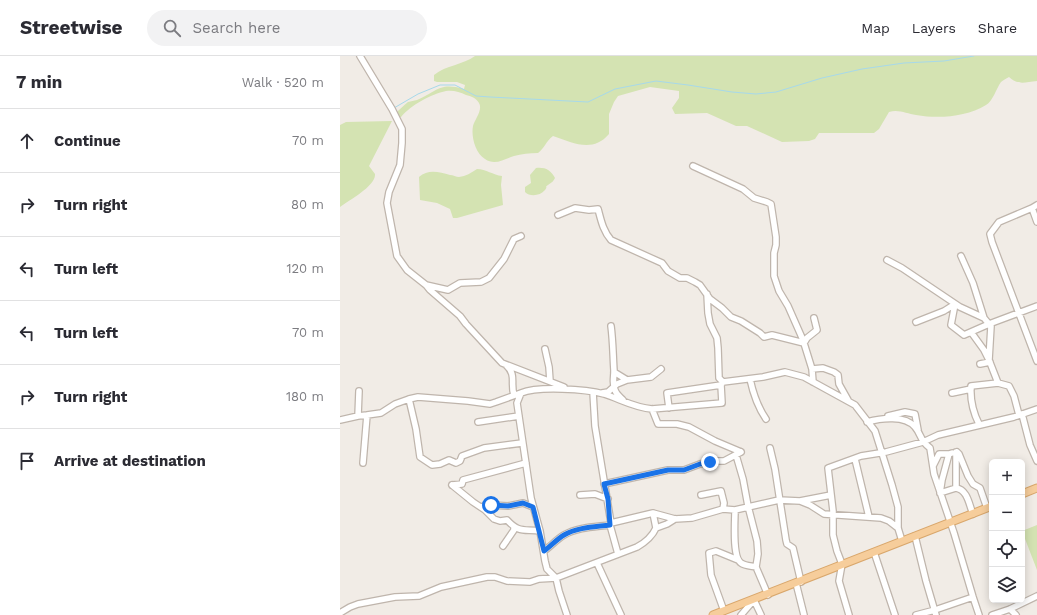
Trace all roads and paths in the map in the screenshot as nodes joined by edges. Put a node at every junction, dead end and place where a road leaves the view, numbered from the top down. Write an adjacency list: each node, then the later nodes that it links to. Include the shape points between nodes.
1 (360, 56): 9 (street, via 402,129 400,165 387,203 400,261)
2 (692, 166): 20 (street, via 771,204 776,245 774,276)
3 (1034, 206): 5 (street); 13 (street, via 999,222 990,234)
4 (558, 215): 10 (street, via 575,208 598,209 606,235 611,240 662,263 668,271 680,278 691,279)
5 (1037, 222)
6 (521, 236): 9 (street, via 514,239 504,259 489,278 481,282 460,283 448,290)
7 (961, 256): 15 (street)
8 (887, 260): 11 (street)
9 (426, 285): 24 (street, via 460,316)
10 (707, 294): 20 (street, via 731,317 760,332 764,337 772,335); 34 (street, via 708,313 718,348 719,378)
11 (955, 304): 15 (street); 16 (street); 19 (street, via 951,325 964,335)
12 (1037, 306): 13 (street)
13 (1019, 313): 17 (street); 23 (street)
14 (814, 318): 20 (street, via 817,330)
15 (984, 318): 17 (street)
16 (916, 322)
17 (989, 324): 19 (street); 22 (street)
18 (611, 326): 28 (street)
19 (971, 332): 22 (street)
20 (804, 344): 27 (street)
21 (545, 349): 31 (street)
22 (989, 361): 25 (street); 33 (street)
23 (1037, 361)
24 (502, 362): 31 (street); 43 (street, via 513,374)
25 (980, 364)
26 (661, 369): 30 (street, via 651,376)
27 (812, 369): 32 (street); 46 (street, via 823,368 838,375 839,384)
28 (614, 372): 30 (street); 35 (street)
29 (750, 378): 32 (street, via 784,372); 34 (street); 55 (street, via 754,397)
30 (627, 380): 35 (street)
31 (550, 381): 36 (street)
32 (813, 382): 46 (street)
33 (998, 383): 37 (street, via 971,386); 51 (street, via 1009,386)
34 (722, 384): 47 (street, via 667,393); 47 (street, via 722,403)
35 (614, 388): 41 (street); 45 (street)
36 (568, 389): 39 (street); 40 (street, via 527,390)
37 (971, 389): 42 (street); 59 (street, via 970,397)
38 (359, 391): 52 (street)
39 (593, 392): 41 (street); 74 (street, via 595,426)
40 (521, 393): 43 (street); 53 (street, via 518,403)
41 (602, 393): 45 (street)
42 (952, 393)
43 (514, 395): 44 (street, via 490,404 418,397)
44 (409, 399): 50 (street, via 381,413); 62 (street, via 420,457 432,465 449,460 456,463 462,456 484,448)
45 (622, 400): 48 (street)
46 (848, 401): 58 (street, via 855,405)
47 (669, 408): 48 (street)
48 (652, 409): 67 (street, via 658,424 689,427 740,452)
49 (1037, 409): 51 (street)
50 (367, 415): 52 (street); 71 (street)
51 (1021, 415): 59 (street); 64 (street, via 1030,445)
52 (358, 416): 56 (street)
53 (519, 416): 57 (street); 62 (street)
54 (881, 418): 58 (street); 60 (street, via 895,418 908,422); 60 (street, via 905,412 915,414)
55 (766, 419)
56 (340, 420)
57 (478, 422)
58 (868, 422): 66 (street, via 875,431)
59 (979, 424): 61 (street, via 938,435)
60 (918, 433): 61 (street)
61 (923, 442): 66 (street); 73 (street, via 930,448)
62 (522, 443): 72 (street)
63 (770, 448): 83 (street)
64 (1035, 449): 70 (street)
65 (956, 452): 68 (street); 75 (street); 85 (street, via 968,476 973,484 980,488)
66 (881, 453): 69 (street); 101 (street, via 898,507)
67 (736, 454): 74 (street, via 724,461 713,461 684,470 668,470); 86 (street, via 744,479)
68 (949, 454): 73 (street, via 939,454); 77 (street)
69 (855, 459): 81 (street, via 828,468); 95 (street)
70 (1037, 461)
71 (363, 463)
72 (526, 463): 87 (street, via 452,485); 88 (street)
73 (933, 466): 77 (street)
74 (604, 484): 82 (street)
75 (956, 488): 77 (street); 93 (street, via 965,493)
76 (1037, 488): 78 (main road)
77 (940, 493): 97 (street)
78 (1025, 493)
79 (580, 495): 82 (street, via 595,494)
80 (701, 495): 90 (street, via 721,491)
81 (831, 495): 84 (street); 94 (street)
82 (608, 499): 98 (street)
83 (780, 500): 84 (street); 86 (street); 114 (street, via 787,544 794,548)
84 (800, 501): 94 (street, via 824,514)
85 (989, 505)
86 (748, 506): 91 (street); 112 (street, via 757,541)
87 (481, 507): 88 (street, via 523,503); 99 (street, via 494,519 507,520)
88 (533, 507): 102 (street)
89 (989, 507): 93 (main road)
90 (723, 509): 91 (street); 96 (street, via 692,518)
91 (735, 510): 109 (street)
92 (653, 513): 96 (street); 98 (street); 100 (street)
93 (973, 514): 97 (main road)
94 (833, 515): 95 (street); 111 (street, via 833,535)
95 (869, 517): 101 (street, via 889,520)
96 (675, 519): 100 (street)
97 (950, 522): 103 (main road); 117 (street)
98 (611, 524): 106 (street, via 576,529 562,536); 108 (street)
99 (514, 528): 102 (street); 105 (street)
100 (656, 528): 108 (street, via 645,543)
101 (898, 528): 104 (street)
102 (540, 531): 106 (street)
103 (915, 536): 104 (main road); 122 (street)
104 (902, 541): 107 (main road)
105 (503, 546)
106 (544, 551): 113 (street, via 547,570)
107 (874, 552): 111 (main road); 131 (street)
108 (618, 554): 110 (street)
109 (738, 560): 112 (street, via 741,564); 121 (street, via 716,551 709,553 711,575)
110 (597, 563): 113 (street); 125 (street)
111 (842, 564): 114 (main road); 130 (street, via 839,581)
112 (756, 567): 115 (street)
113 (556, 578): 123 (street, via 530,582 487,578 441,587 419,596 395,597 358,604); 124 (street)
114 (798, 582): 115 (main road); 129 (street)
115 (768, 594): 118 (main road)
116 (1037, 596): 120 (street)
117 (973, 597): 122 (street); 133 (street)
118 (754, 600): 121 (main road); 127 (street); 128 (street)
119 (340, 608): 123 (street)
120 (1010, 609): 134 (street); 135 (street)
121 (724, 611): 126 (main road)
122 (936, 613): 132 (street)
123 (341, 614)
124 (567, 615)
125 (621, 615)
126 (713, 615)
127 (742, 615)
128 (761, 615)
129 (804, 615)
130 (849, 615)
131 (895, 615)
132 (916, 615)
133 (981, 615)
134 (992, 615)
135 (1016, 615)

